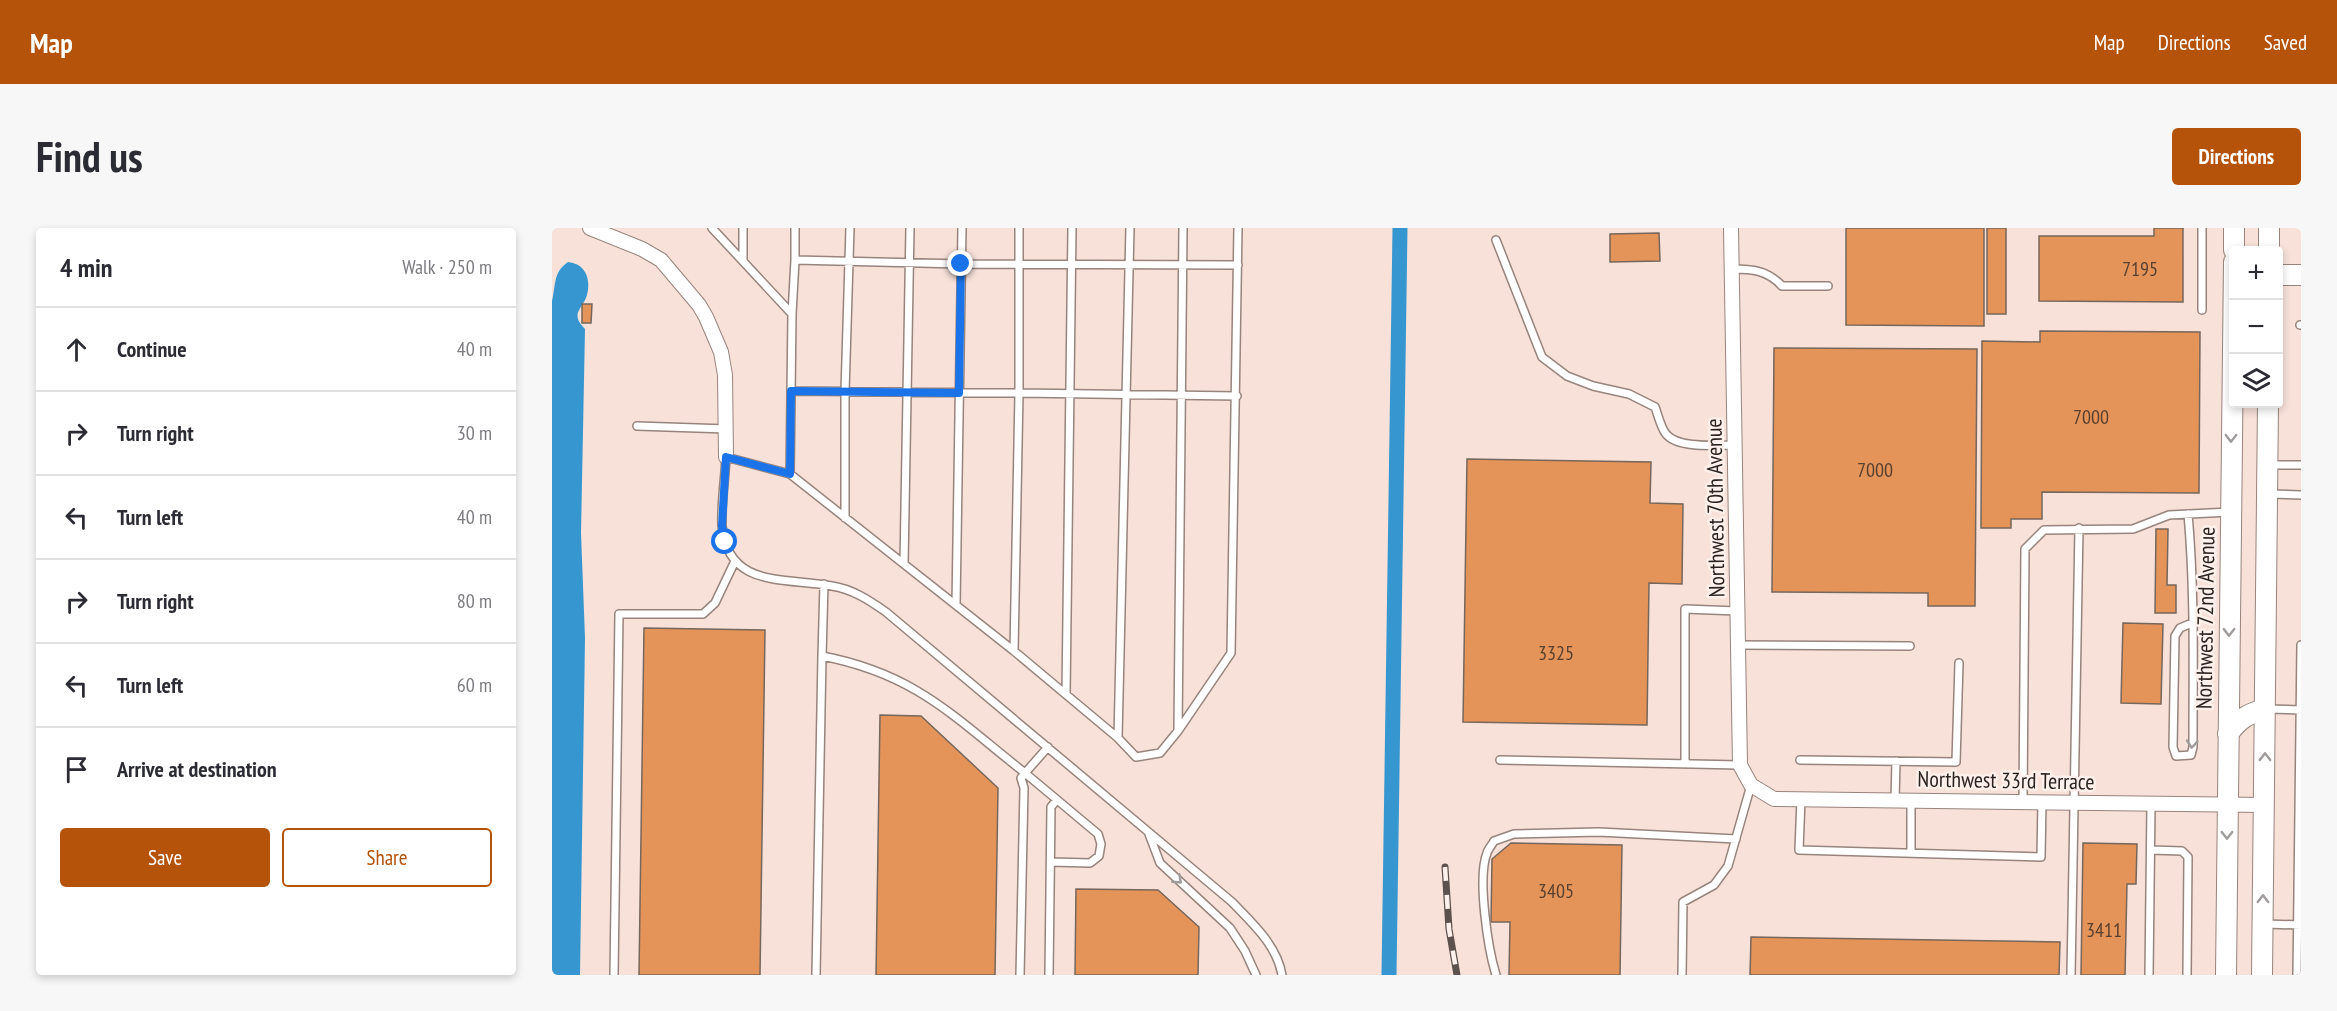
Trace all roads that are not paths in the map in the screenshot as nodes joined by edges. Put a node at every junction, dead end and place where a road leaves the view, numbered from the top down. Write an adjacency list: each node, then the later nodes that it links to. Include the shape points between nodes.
1 (590, 228): 48 (street, via 661,260 699,305 723,364)
2 (712, 228): 20 (lane)
3 (743, 228): 20 (lane)
4 (795, 228): 21 (lane)
5 (850, 228): 22 (lane)
6 (909, 228): 23 (lane)
7 (962, 228): 24 (lane)
8 (1019, 228): 25 (lane)
9 (1072, 228): 26 (lane)
10 (1130, 228): 27 (lane)
11 (1183, 228): 28 (lane)
12 (1238, 228): 29 (lane)
13 (1731, 228): 30 (street, Northwest 70th Avenue)
14 (2202, 228): 35 (lane)
15 (2234, 228): 18 (main road)
16 (2269, 228): 19 (main road)
17 (1496, 240): 49 (lane, via 1542,357 1567,376 1629,394 1655,407 1665,433 1675,441 1703,446)
18 (2234, 246)
19 (2269, 246)
20 (743, 260): 36 (lane)
21 (795, 260): 22 (lane); 36 (lane)
22 (849, 261): 23 (lane); 38 (lane)
23 (909, 263): 24 (lane); 39 (lane)
24 (961, 264): 25 (lane); 40 (lane)
25 (1019, 264): 26 (lane); 41 (lane)
26 (1071, 264): 27 (lane); 42 (lane)
27 (1130, 264): 28 (lane); 43 (lane)
28 (1182, 264): 29 (lane); 44 (lane)
29 (1238, 265): 45 (lane)
30 (1732, 269): 33 (lane, via 1756,269 1774,277 1782,286); 49 (street, Northwest 70th Avenue)
31 (2283, 275): 32 (main road)
32 (2301, 275)
33 (1828, 286)
34 (2233, 300): 56 (main road, Northwest 72nd Avenue, one-way to 56)
35 (2202, 310)
36 (792, 314): 37 (lane)
37 (791, 391): 38 (lane); 53 (lane)
38 (845, 392): 39 (lane); 58 (lane)
39 (907, 392): 40 (lane); 61 (lane)
40 (959, 393): 41 (lane); 63 (lane)
41 (1019, 393): 42 (lane); 69 (lane)
42 (1071, 394): 43 (lane); 72 (lane)
43 (1126, 396): 44 (lane); 77 (lane)
44 (1180, 396): 45 (lane); 75 (lane)
45 (1237, 396): 75 (lane, via 1232,653)
46 (2268, 408): 51 (main road)
47 (637, 426): 48 (lane)
48 (727, 429): 50 (street)
49 (1735, 445): 64 (street, Northwest 70th Avenue)
50 (726, 457): 53 (lane); 60 (lane, via 722,526)
51 (2267, 465): 52 (lane); 54 (main road)
52 (2301, 465)
53 (790, 474): 58 (lane)
54 (2267, 494): 55 (lane); 73 (main road)
55 (2301, 495)
56 (2230, 512): 57 (lane); 76 (main road, Northwest 72nd Avenue, one-way to 76)
57 (2188, 514): 59 (lane, via 2169,515 2133,529); 65 (lane)
58 (845, 518): 61 (lane)
59 (2079, 528): 90 (lane, via 2044,530 2025,549); 92 (lane)
60 (735, 561): 62 (lane, via 748,571 773,580); 103 (lane, via 715,603 703,614 619,614)
61 (904, 564): 63 (lane)
62 (824, 584): 70 (lane); 78 (lane, via 855,593 881,608)
63 (956, 605): 69 (lane)
64 (1737, 611): 66 (street, Northwest 70th Avenue); 82 (lane, via 1685,609)
65 (2192, 623): 65 (lane, one-way to 65, via 2193,747 2191,755 2176,756 2175,636 2180,628)
66 (1738, 645): 68 (lane); 83 (street, Northwest 70th Avenue)
67 (2301, 645): 74 (lane)
68 (1911, 646)
69 (1014, 651): 72 (lane)
70 (822, 656): 84 (lane, via 874,669 920,691); 104 (lane)
71 (1959, 663): 81 (lane, via 1956,762)
72 (1066, 694): 77 (lane)
73 (2265, 709): 74 (lane); 76 (main road, via 2238,720); 95 (main road, one-way to 73)
74 (2300, 710): 102 (lane)
75 (1178, 731): 77 (lane, via 1160,753 1136,757)
76 (2228, 734): 94 (main road, Northwest 72nd Avenue)
77 (1118, 738)
78 (1048, 747): 84 (lane); 96 (lane)
79 (1500, 760): 82 (lane)
80 (1800, 760): 81 (lane)
81 (1896, 761): 87 (lane)
82 (1685, 764): 83 (lane)
83 (1740, 765): 85 (street, Northwest 70th Avenue)
84 (1024, 773): 89 (lane); 105 (lane)
85 (1751, 784): 86 (street, Northwest 33rd Terrace, via 1774,798); 97 (lane)
86 (1801, 799): 87 (street, Northwest 33rd Terrace); 99 (lane, via 1799,850)
87 (1895, 800): 88 (street, Northwest 33rd Terrace)
88 (1911, 800): 90 (street, Northwest 33rd Terrace); 99 (lane)
89 (1056, 801): 100 (lane, via 1051,807); 100 (lane, via 1098,834 1100,850 1090,863)
90 (2023, 802): 91 (street, Northwest 33rd Terrace)
91 (2042, 802): 92 (street, Northwest 33rd Terrace); 99 (lane, via 2041,857)
92 (2074, 802): 93 (street, Northwest 33rd Terrace); 111 (lane)
93 (2151, 803): 94 (street, Northwest 33rd Terrace); 98 (lane)
94 (2227, 804): 95 (street, Northwest 33rd Terrace); 114 (main road, Northwest 72nd Avenue, one-way to 114)
95 (2264, 805): 101 (main road, one-way to 95)
96 (1148, 831): 107 (lane, one-way to 107, via 1160,863 1230,928); 108 (lane, via 1232,902 1270,946)
97 (1736, 839): 109 (lane, via 1599,832 1514,834 1494,841 1486,855 1483,895); 110 (lane, via 1732,858 1721,878 1683,902)
98 (2151, 850): 112 (lane); 113 (lane, via 2182,851 2188,857)
99 (1911, 853)
100 (1051, 862): 106 (lane)
101 (2262, 924): 102 (lane); 115 (main road)
102 (2300, 925): 116 (lane)
103 (614, 975)
104 (816, 975)
105 (1020, 975)
106 (1049, 975)
107 (1256, 975)
108 (1282, 975)
109 (1496, 975)
110 (1682, 975)
111 (2071, 975)
112 (2149, 975)
113 (2187, 975)
114 (2226, 975)
115 (2262, 975)
116 (2297, 975)

